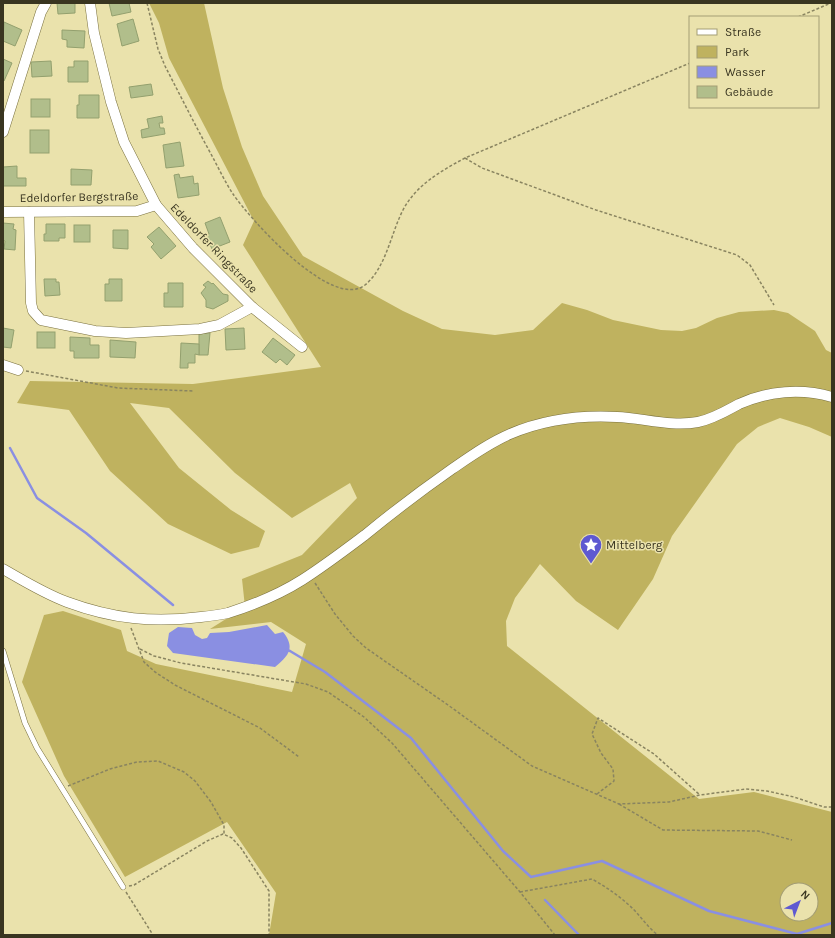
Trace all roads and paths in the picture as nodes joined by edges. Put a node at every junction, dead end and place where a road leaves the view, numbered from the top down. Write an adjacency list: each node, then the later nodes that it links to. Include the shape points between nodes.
1 (46, 3): 7 (street)
2 (90, 3): 9 (street, Edeldorfer Ringstraße, via 94,33 124,142)
3 (147, 3): 8 (path, via 165,66 233,194 264,231 295,260 337,287 351,290 364,286 372,278 382,262 403,210 417,191 442,170)
4 (831, 3): 5 (path)
5 (800, 16)
6 (689, 63): 8 (path)
7 (3, 132)
8 (465, 158): 12 (path, via 482,168 596,210 737,255 750,265)
9 (156, 205): 11 (street, Edeldorfer Bergstraße, via 137,211); 13 (street, Edeldorfer Ringstraße, via 193,248)
10 (3, 212): 11 (street, Edeldorfer Bergstraße)
11 (29, 212): 13 (street, Edeldorfer Ringstraße, via 31,303 33,311 41,320 95,331 162,332 219,325)
12 (774, 306)
13 (252, 307): 14 (street, Edeldorfer Ringstraße)
14 (302, 347)
15 (3, 365): 16 (street)
16 (18, 370): 17 (path, via 118,388)
17 (193, 391)
18 (832, 397): 20 (street, via 800,392 768,394 750,399 711,419 680,424 616,417 583,417 529,426 484,447 413,496)
19 (3, 569): 21 (street, via 67,602)
20 (310, 575): 21 (street, via 278,593 226,614 176,620); 26 (path, via 335,614 366,648 532,766)
21 (127, 618): 22 (path)
22 (140, 649): 24 (path, via 144,662 155,672 260,728); 33 (path, via 154,656 181,663 306,684 328,692 364,717 392,743)
23 (3, 651): 25 (lane, via 26,723 37,748)
24 (299, 757)
25 (63, 789): 30 (path, via 110,769 137,762 158,761 184,772 195,781 224,825); 32 (lane)
26 (597, 794): 27 (path, via 614,781 613,769 601,753 592,734 598,718 654,754); 28 (path)
27 (700, 795): 28 (path, via 669,802); 29 (path, via 746,789 767,791)
28 (619, 804): 31 (path, via 663,830 758,831)
29 (832, 807)
30 (224, 834): 32 (path, via 207,841 134,885); 35 (path, via 241,848 269,891)
31 (792, 840)
32 (123, 887): 34 (path)
33 (520, 892): 36 (path); 37 (path, via 592,879 616,893)
34 (153, 935)
35 (269, 935)
36 (555, 935)
37 (658, 935)

